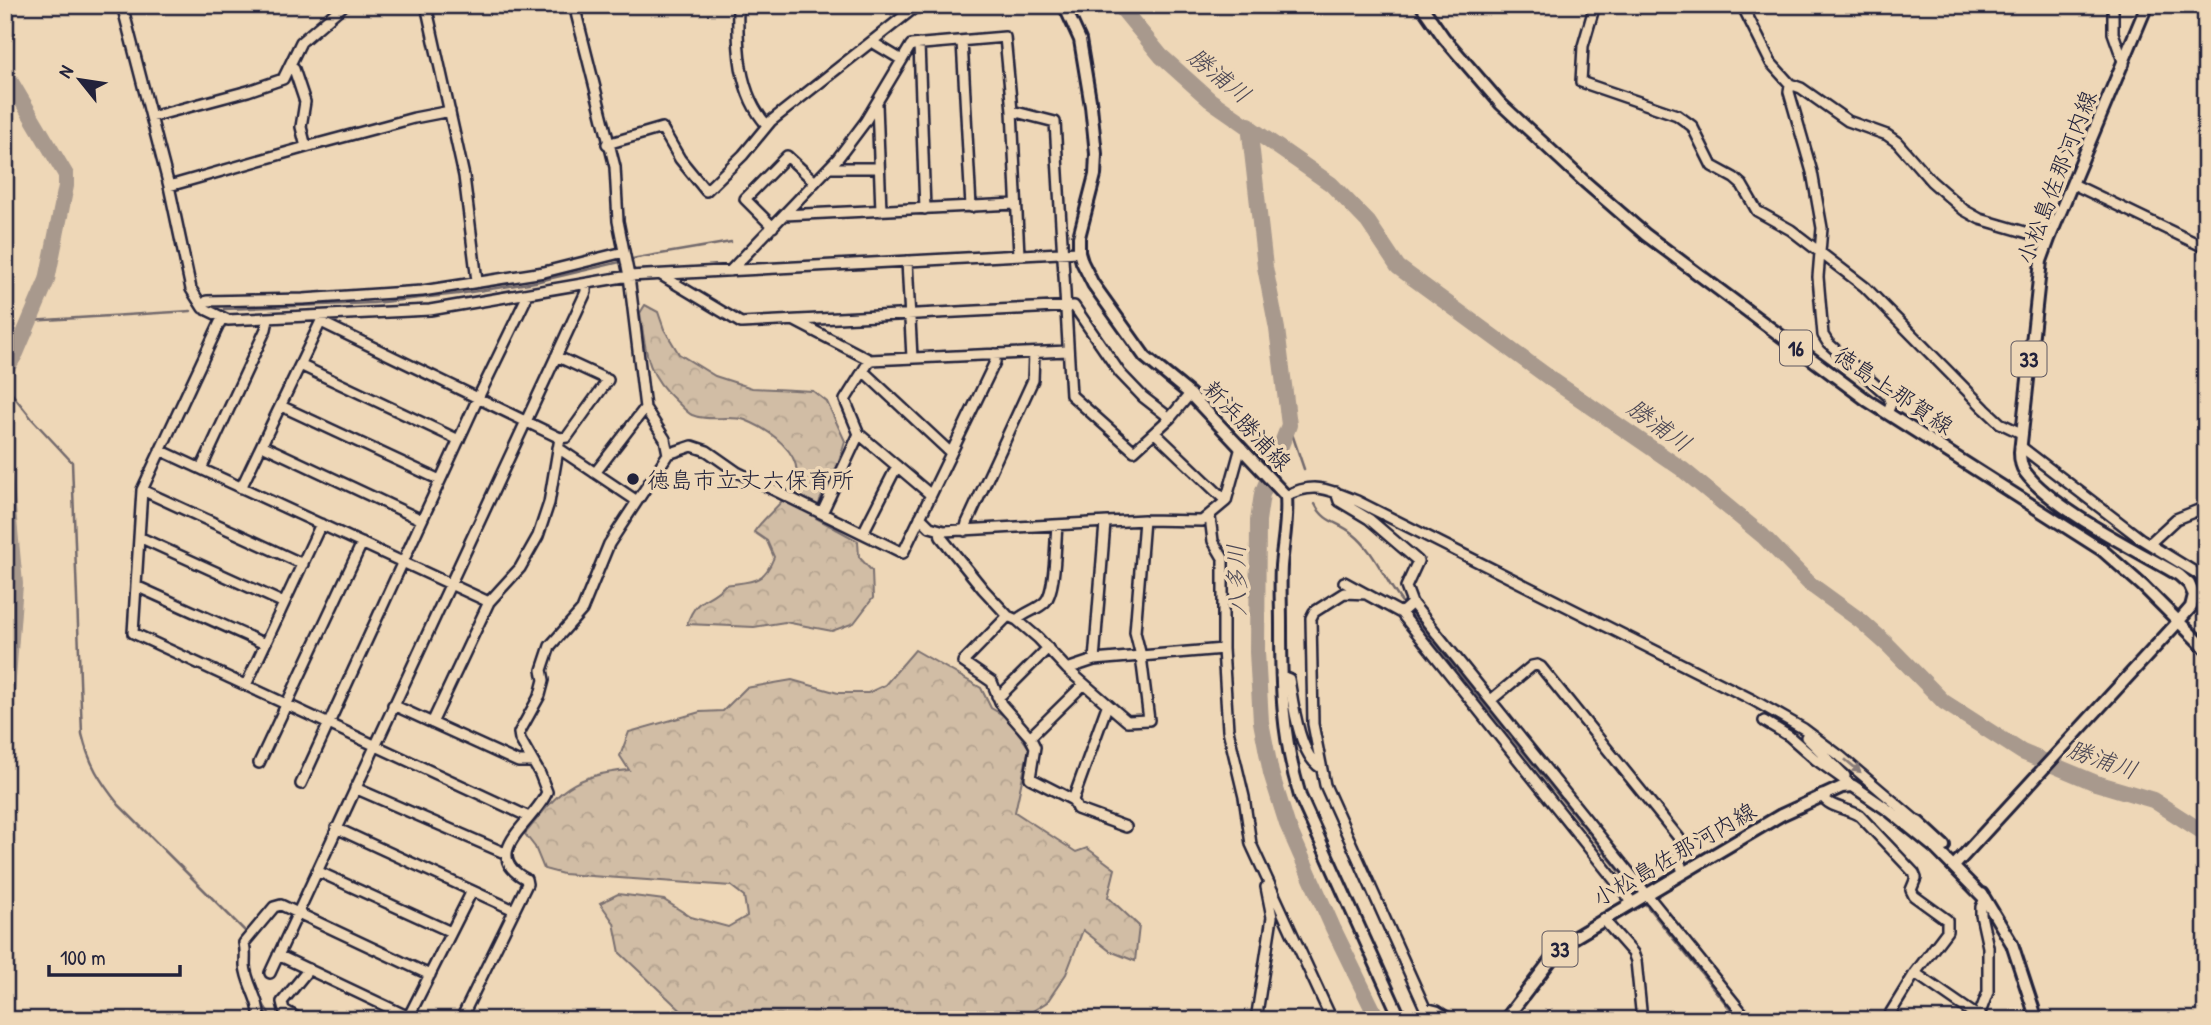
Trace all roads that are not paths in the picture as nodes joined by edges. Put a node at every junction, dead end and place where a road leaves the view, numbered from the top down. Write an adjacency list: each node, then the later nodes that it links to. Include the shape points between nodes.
1 (122, 5): 24 (street)
2 (344, 5): 19 (street, via 301,42)
3 (426, 5): 22 (street)
4 (574, 5): 26 (street)
5 (738, 5): 25 (street, via 738,57 754,106)
6 (918, 5): 15 (street)
7 (1064, 5): 42 (main road, via 1080,40 1096,154)
8 (1420, 5): 72 (main road, 徳島上那賀線 / 16, via 1501,104 1585,182 1705,281)
9 (1595, 5): 43 (street, via 1583,46 1581,82 1687,121 1712,166 1742,185 1757,211)
10 (1735, 5): 13 (street)
11 (2113, 5): 18 (street, via 2113,33)
12 (2147, 5): 18 (main road, 小松島佐那河内線 / 33)
13 (1742, 6): 20 (street, via 1771,63)
14 (962, 40): 16 (street); 23 (street, via 1005,37); 34 (street)
15 (872, 42): 17 (street); 25 (street)
16 (919, 44): 17 (street, via 911,45); 35 (street)
17 (902, 60): 21 (street)
18 (2124, 64): 31 (main road, 小松島佐那河内線 / 33)
19 (290, 67): 24 (street, via 283,79 273,84); 27 (street, via 304,102)
20 (1790, 84): 39 (street, via 1848,121 1897,142 1931,181 1980,219); 43 (street, via 1788,92 1818,206)
21 (877, 102): 28 (street); 29 (street)
22 (450, 111): 27 (street); 50 (street, via 464,176)
23 (1012, 111): 33 (street); 44 (street, via 1055,122)
24 (151, 117): 32 (street)
25 (767, 125): 26 (street, via 706,191 662,128)
26 (607, 144): 41 (street, via 615,167)
27 (306, 147): 32 (street)
28 (829, 168): 29 (street); 30 (street)
29 (879, 168): 36 (street)
30 (815, 182): 37 (street); 38 (street, via 787,156 745,199)
31 (2073, 184): 39 (main road, 小松島佐那河内線 / 33); 40 (street)
32 (169, 186): 53 (street, via 191,289)
33 (1015, 204): 34 (street); 45 (street)
34 (971, 207): 35 (street)
35 (925, 209): 36 (street)
36 (881, 211): 37 (street)
37 (784, 215): 38 (street)
38 (773, 227): 47 (street)
39 (2049, 239): 76 (main road, 小松島佐那河内線 / 33, via 2037,283)
40 (2206, 248)
41 (624, 252): 49 (street); 50 (street, via 544,272)
42 (1079, 252): 44 (street); 68 (main road, 新浜勝浦線, via 1093,284 1145,356)
43 (1821, 252): 72 (street, via 1818,277 1823,335 1888,396); 76 (street, via 1865,287 2000,423)
44 (1062, 253): 45 (street); 54 (street)
45 (1019, 255): 46 (street)
46 (907, 261): 47 (street); 55 (street)
47 (730, 271): 48 (street)
48 (661, 275): 49 (street); 59 (street, via 741,323)
49 (629, 276): 51 (street); 71 (street)
50 (477, 281): 53 (street, via 422,291 207,301)
51 (586, 285): 52 (street); 63 (street)
52 (526, 295): 58 (street); 69 (street)
53 (202, 306): 56 (street)
54 (1065, 306): 55 (street); 60 (street); 73 (street, via 1074,306 1120,373)
55 (910, 314): 59 (street); 64 (street)
56 (222, 318): 57 (street); 83 (street)
57 (268, 320): 58 (street); 87 (street)
58 (321, 320): 66 (street); 69 (street)
59 (793, 320): 65 (street)
60 (1067, 351): 61 (street); 75 (street, via 1071,395 1135,451)
61 (1034, 353): 62 (street); 107 (street, via 1033,380)
62 (995, 355): 64 (street); 84 (street)
63 (556, 356): 74 (street); 79 (street, via 608,380)
64 (912, 358): 65 (street)
65 (870, 360): 67 (street)
66 (300, 365): 70 (street); 78 (street)
67 (863, 371): 77 (street, via 845,400); 84 (street)
68 (1190, 394): 73 (street); 82 (main road, 新浜勝浦線)
69 (478, 398): 74 (street); 78 (street)
70 (281, 406): 80 (street); 89 (street)
71 (645, 408): 85 (street, via 665,439); 88 (street)
72 (1887, 413): 123 (main road, 徳島上那賀線 / 16, via 2102,550)
73 (1170, 418): 75 (street)
74 (525, 422): 79 (street); 116 (street)
75 (1155, 433): 96 (street)
76 (2021, 433): 81 (main road, 小松島佐那河内線 / 33)
77 (859, 434): 86 (street); 98 (street)
78 (459, 440): 89 (street)
79 (559, 443): 88 (street); 119 (street, via 550,503 538,536 520,568)
80 (262, 445): 90 (street); 101 (street)
81 (2020, 446): 111 (street); 123 (main road, 小松島佐那河内線 / 33, via 2025,472 2050,496 2189,584 2194,595 2191,607)
82 (1243, 449): 93 (main road, 新浜勝浦線); 96 (street)
83 (160, 450): 87 (street); 91 (street)
84 (951, 453): 94 (street)
85 (668, 454): 95 (street); 98 (street, via 692,446 707,451 737,472)
86 (897, 466): 94 (street); 108 (street)
87 (201, 469): 90 (street)
88 (595, 472): 95 (street)
89 (440, 480): 101 (street)
90 (241, 488): 104 (street)
91 (142, 490): 109 (street); 113 (street)
92 (1336, 492): 93 (street, via 1306,487); 121 (street, via 1339,501 1369,519 1418,561 1406,587); 139 (street)
93 (1285, 494): 131 (main road, 新浜勝浦線, via 1288,517 1281,566)
94 (931, 495): 99 (street)
95 (637, 500): 145 (street, via 609,544 582,610 550,646 540,695 519,733)
96 (1226, 501): 100 (street)
97 (2206, 507): 111 (street, via 2176,519)
98 (822, 513): 108 (street)
99 (920, 517): 106 (street); 108 (street, via 904,553)
100 (1210, 517): 102 (street, via 1202,521); 126 (street, via 1213,541 1223,558)
101 (422, 520): 112 (street)
102 (1144, 520): 103 (street); 128 (street, via 1135,632)
103 (1105, 523): 105 (street); 129 (street)
104 (321, 524): 110 (street); 113 (street)
105 (1057, 526): 107 (street); 122 (street, via 1051,595 1043,605)
106 (940, 531): 107 (street); 122 (street, via 982,589)
107 (965, 531)
108 (863, 533)
109 (139, 537): 117 (street); 120 (street)
110 (362, 543): 112 (street); 136 (street)
111 (2149, 544): 115 (street)
112 (402, 562): 116 (street); 141 (street)
113 (303, 564): 120 (street)
114 (1344, 582): 118 (street)
115 (2206, 582)
116 (450, 584): 119 (street); 137 (street)
117 (136, 586): 124 (street); 132 (street, via 133,633)
118 (1367, 594): 121 (street); 147 (street, via 1344,593 1311,618 1312,704)
119 (489, 602): 142 (street)
120 (284, 603): 124 (street)
121 (1407, 608): 135 (street); 164 (street)
122 (1012, 618): 125 (street); 134 (street, via 963,662 992,682)
123 (2178, 622): 127 (main road, 徳島上那賀線 / 16); 159 (main road, 小松島佐那河内線 / 33)
124 (265, 644): 132 (street)
125 (1048, 648): 130 (street); 134 (street)
126 (1223, 649): 128 (street); 162 (street, via 1234,763 1251,844)
127 (2206, 649)
128 (1141, 656): 129 (street); 138 (street, via 1149,720 1127,722)
129 (1094, 660): 130 (street)
130 (1067, 669): 133 (street)
131 (1281, 676): 147 (street, via 1289,679 1298,728 1314,764); 182 (main road, 新浜勝浦線, via 1288,757 1300,796)
132 (246, 685): 136 (street)
133 (1083, 685): 138 (street); 143 (street)
134 (997, 696): 143 (street)
135 (1491, 700): 161 (street, via 1532,666 1541,667 1679,838); 164 (street)
136 (286, 704): 141 (street); 146 (street)
137 (393, 705): 142 (street); 144 (street)
138 (1107, 706): 152 (street)
139 (1777, 714): 149 (street, via 1822,750); 155 (street, one-way to 155, via 1840,756)
140 (1764, 721): 149 (street)
141 (328, 723): 144 (street); 148 (street)
142 (432, 723): 145 (street, via 518,762)
143 (1030, 737): 152 (street, via 1035,747 1030,778)
144 (375, 745): 150 (street); 154 (street)
145 (531, 762): 154 (street, via 547,793)
146 (259, 763)
147 (1321, 768): 183 (street, via 1344,831 1425,1008)
148 (301, 784)
149 (1853, 786): 151 (main road, 小松島佐那河内線 / 33); 153 (main road)
150 (355, 788): 157 (street); 158 (street)
151 (1822, 795): 161 (main road, 小松島佐那河内線 / 33); 173 (street, via 1829,804 1860,816 1914,873 1914,896 1947,920 1947,931)
152 (1073, 800): 156 (street, via 1077,809)
153 (1891, 812): 155 (main road); 159 (main road)
154 (529, 817): 158 (street)
155 (1918, 822): 159 (main road)
156 (1126, 827)
157 (337, 828): 160 (street); 163 (street)
158 (507, 854): 166 (street, via 510,870 527,884)
159 (1959, 860): 165 (main road)
160 (317, 871): 167 (street); 169 (street)
161 (1683, 872): 164 (main road, 小松島佐那河内線 / 33)
162 (1268, 883): 180 (street, via 1272,917); 181 (street)
163 (472, 891): 166 (street); 169 (street)
164 (1640, 897): 168 (main road, 小松島佐那河内線 / 33); 186 (street)
165 (1985, 899): 176 (street, via 1981,915 1988,947 1988,992); 188 (main road, via 2012,944)
166 (514, 910): 179 (street, via 461,1017)
167 (297, 913): 170 (street); 174 (street); 177 (street, via 281,905 274,907 248,936 245,966)
168 (1604, 919): 184 (main road, 小松島佐那河内線 / 33, via 1557,952); 185 (street, via 1633,953)
169 (451, 932): 174 (street)
170 (278, 955): 171 (street); 172 (street)
171 (309, 969): 175 (street); 178 (street, via 282,1002 284,1010)
172 (270, 973)
173 (1915, 973): 176 (street); 187 (street)
174 (430, 975): 175 (street)
175 (408, 1018)
176 (1980, 1018)
177 (259, 1020)
178 (301, 1020)
179 (468, 1020)
180 (1255, 1020)
181 (1332, 1020)
182 (1401, 1020)
183 (1451, 1020)
184 (1505, 1020)
185 (1642, 1020)
186 (1748, 1020)
187 (1889, 1020)
188 (2037, 1020)

